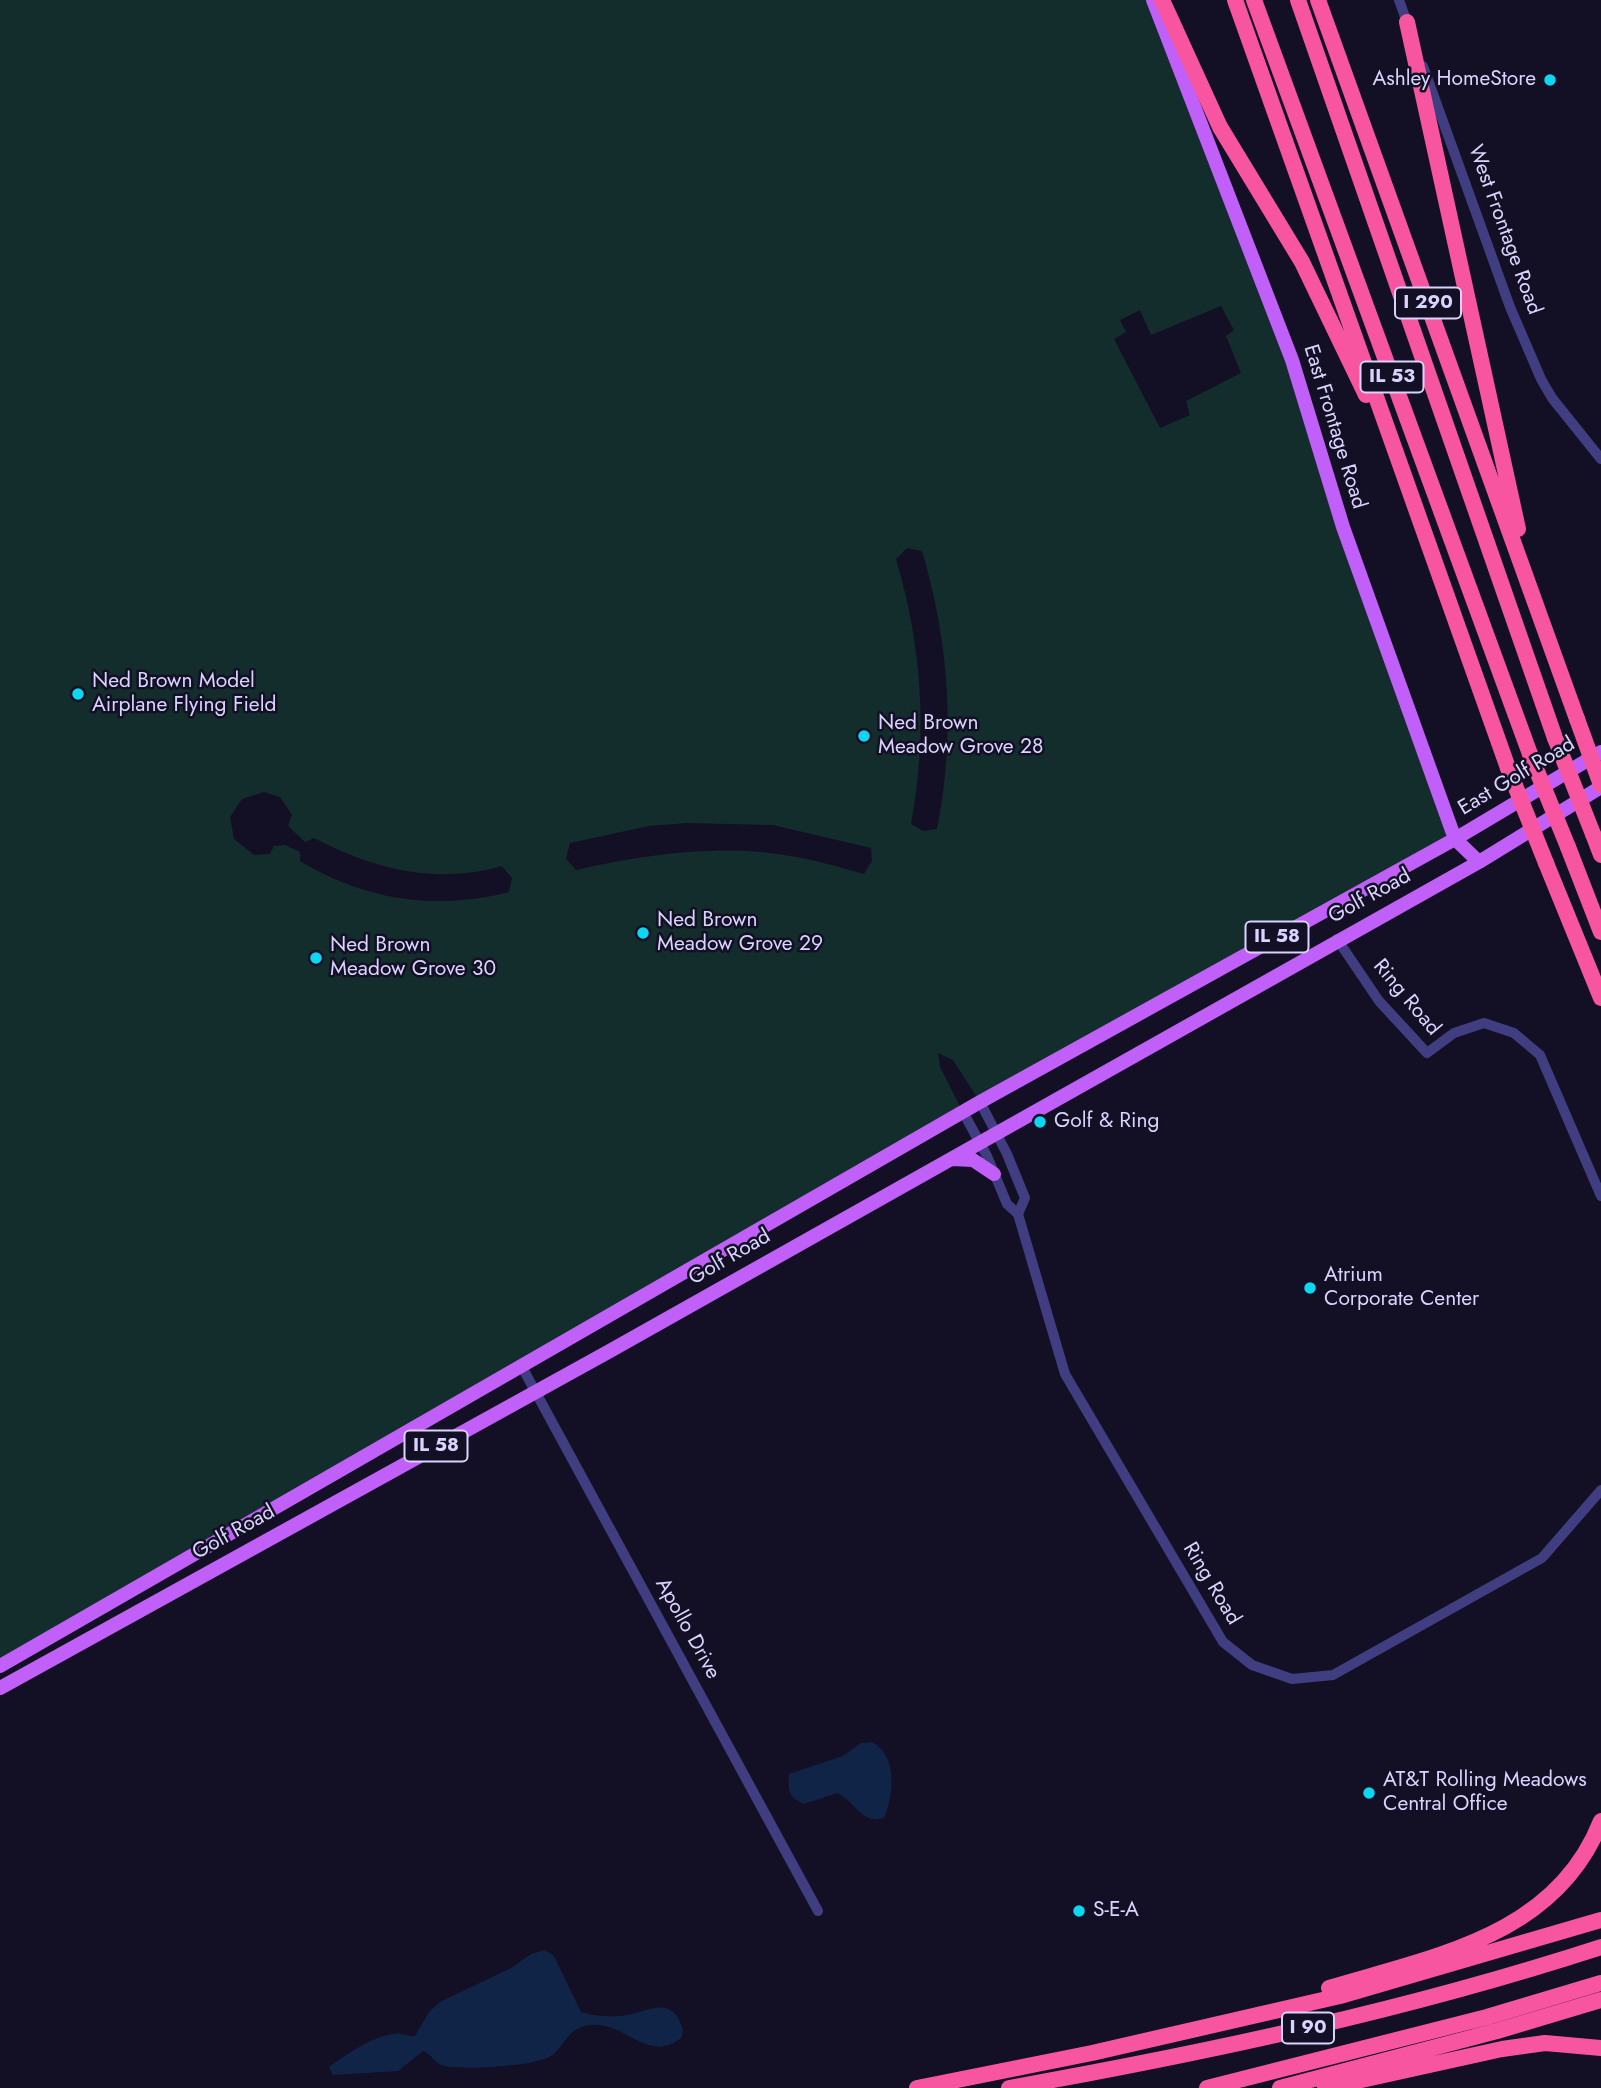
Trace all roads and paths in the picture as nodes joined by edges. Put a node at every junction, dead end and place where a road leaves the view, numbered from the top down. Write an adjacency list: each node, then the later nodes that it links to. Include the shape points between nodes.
1 (1153, 0): 14 (main road, East Frontage Road, via 1292,360 1343,527)
2 (1162, 0): 10 (highway, via 1220,127 1302,262)
3 (1235, 0): 10 (highway)
4 (1254, 0): 17 (highway, IL 53, bridge, via 1530,754)
5 (1298, 0): 15 (highway, IL 53, bridge, via 1555,738)
6 (1318, 0): 11 (highway, I 290)
7 (1399, 0): 8 (street, West Frontage Road)
8 (1406, 22): 9 (street, West Frontage Road, via 1510,307 1541,379); 11 (highway)
9 (1601, 459)
10 (1402, 472): 19 (highway, bridge, via 1508,768)
11 (1537, 606): 13 (highway, I 290, bridge)
12 (1601, 752): 14 (main road, East Golf Road / IL 58)
13 (1601, 786): 16 (main road, IL 58)
14 (1455, 839): 16 (main road, East Frontage Road); 20 (main road, Golf Road / IL 58)
15 (1601, 855)
16 (1479, 862): 18 (main road, Golf Road / IL 58)
17 (1601, 932)
18 (1337, 939): 22 (main road, Golf Road / IL 58); 26 (street, Ring Road, via 1379,1001 1427,1053 1454,1033 1484,1023 1514,1034 1540,1055)
19 (1601, 998)
20 (980, 1102): 21 (main road, Golf Road / IL 58); 22 (street, Ring Road)
21 (962, 1112): 23 (street, Ring Road); 28 (main road, Golf Road / IL 58)
22 (997, 1133): 23 (main road, Golf Road / IL 58); 27 (street, Ring Road, via 1025,1198)
23 (979, 1143): 24 (main road, Golf Road / IL 58); 25 (street, Ring Road)
24 (950, 1159): 25 (main road, via 973,1160); 29 (main road, Golf Road / IL 58)
25 (994, 1174): 27 (street, Ring Road, via 1007,1204)
26 (1601, 1196)
27 (1018, 1214): 30 (street, Ring Road, via 1065,1374 1223,1642 1252,1665 1292,1679 1333,1675 1542,1558)
28 (522, 1367): 29 (street, Apollo Drive); 31 (main road, Golf Road / IL 58)
29 (536, 1392): 32 (main road, Golf Road / IL 58); 34 (street, Apollo Drive)
30 (1601, 1490)
31 (0, 1666)
32 (0, 1688)
33 (1601, 1821): 39 (highway, via 1589,1848 1565,1881 1506,1929)
34 (818, 1911)
35 (1601, 1920): 39 (highway, via 1340,1996)
36 (1601, 1947): 42 (highway, I 90, via 1423,2000 1218,2050)
37 (1601, 1983): 43 (highway, I 90)
38 (1601, 2000): 44 (highway)
39 (1223, 2022): 41 (highway)
40 (1601, 2048): 45 (highway, via 1545,2043 1502,2049)
41 (917, 2088)
42 (1009, 2088)
43 (1207, 2088)
44 (1280, 2088)
45 (1325, 2088)

